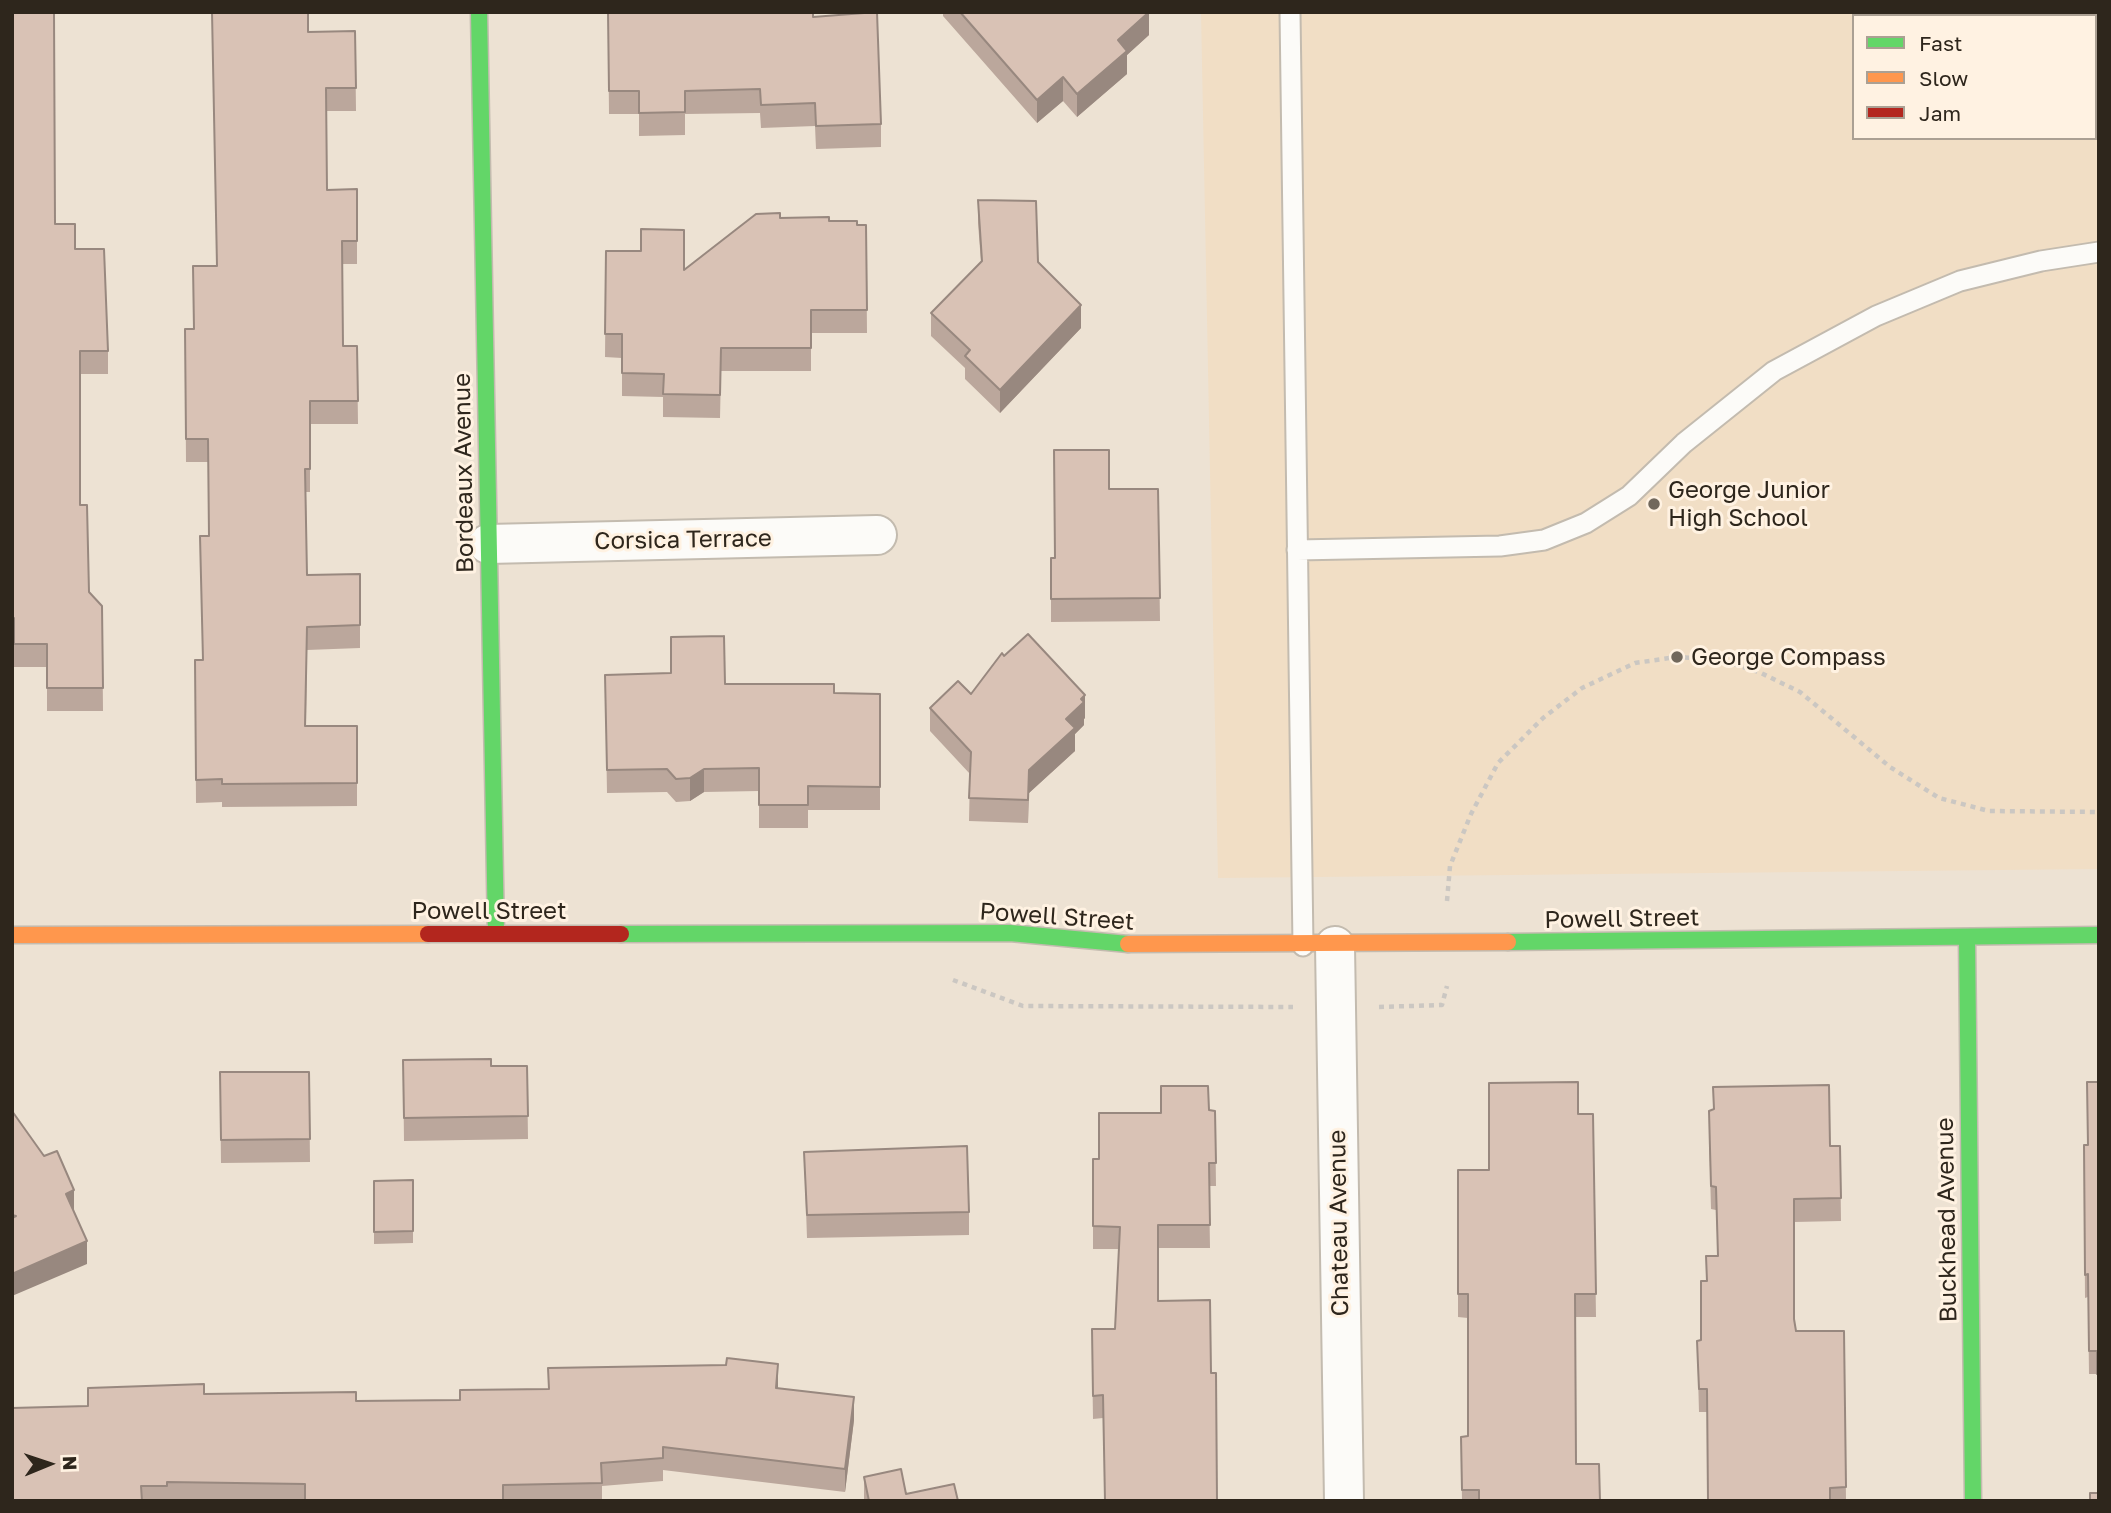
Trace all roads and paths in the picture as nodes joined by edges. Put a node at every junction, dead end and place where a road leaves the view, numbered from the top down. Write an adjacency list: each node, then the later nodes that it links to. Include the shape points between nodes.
1 (478, 12): 5 (street, Bordeaux Avenue)
2 (1290, 12): 6 (lane)
3 (2099, 252): 6 (lane, via 1960,281 1876,316 1774,371 1684,443 1629,496 1586,523 1544,540 1500,546)
4 (877, 535): 5 (street, Corsica Terrace)
5 (488, 544): 9 (street, Bordeaux Avenue)
6 (1297, 550): 13 (lane)
7 (2099, 812): 8 (path, via 1989,811 1939,798 1890,766 1801,692 1720,660 1677,657 1634,663 1582,688 1543,718 1498,763 1450,866)
8 (1447, 900)
9 (496, 933): 10 (street, Powell Street); 13 (street, Powell Street, via 1010,933 1144,946)
10 (12, 935)
11 (2099, 936): 12 (street, Powell Street)
12 (1967, 938): 13 (street, Powell Street); 17 (street, Buckhead Avenue)
13 (1319, 946): 16 (street, Chateau Avenue)
14 (1448, 981): 15 (path, via 1442,1005)
15 (1378, 1007)
16 (1344, 1501)
17 (1973, 1501)

